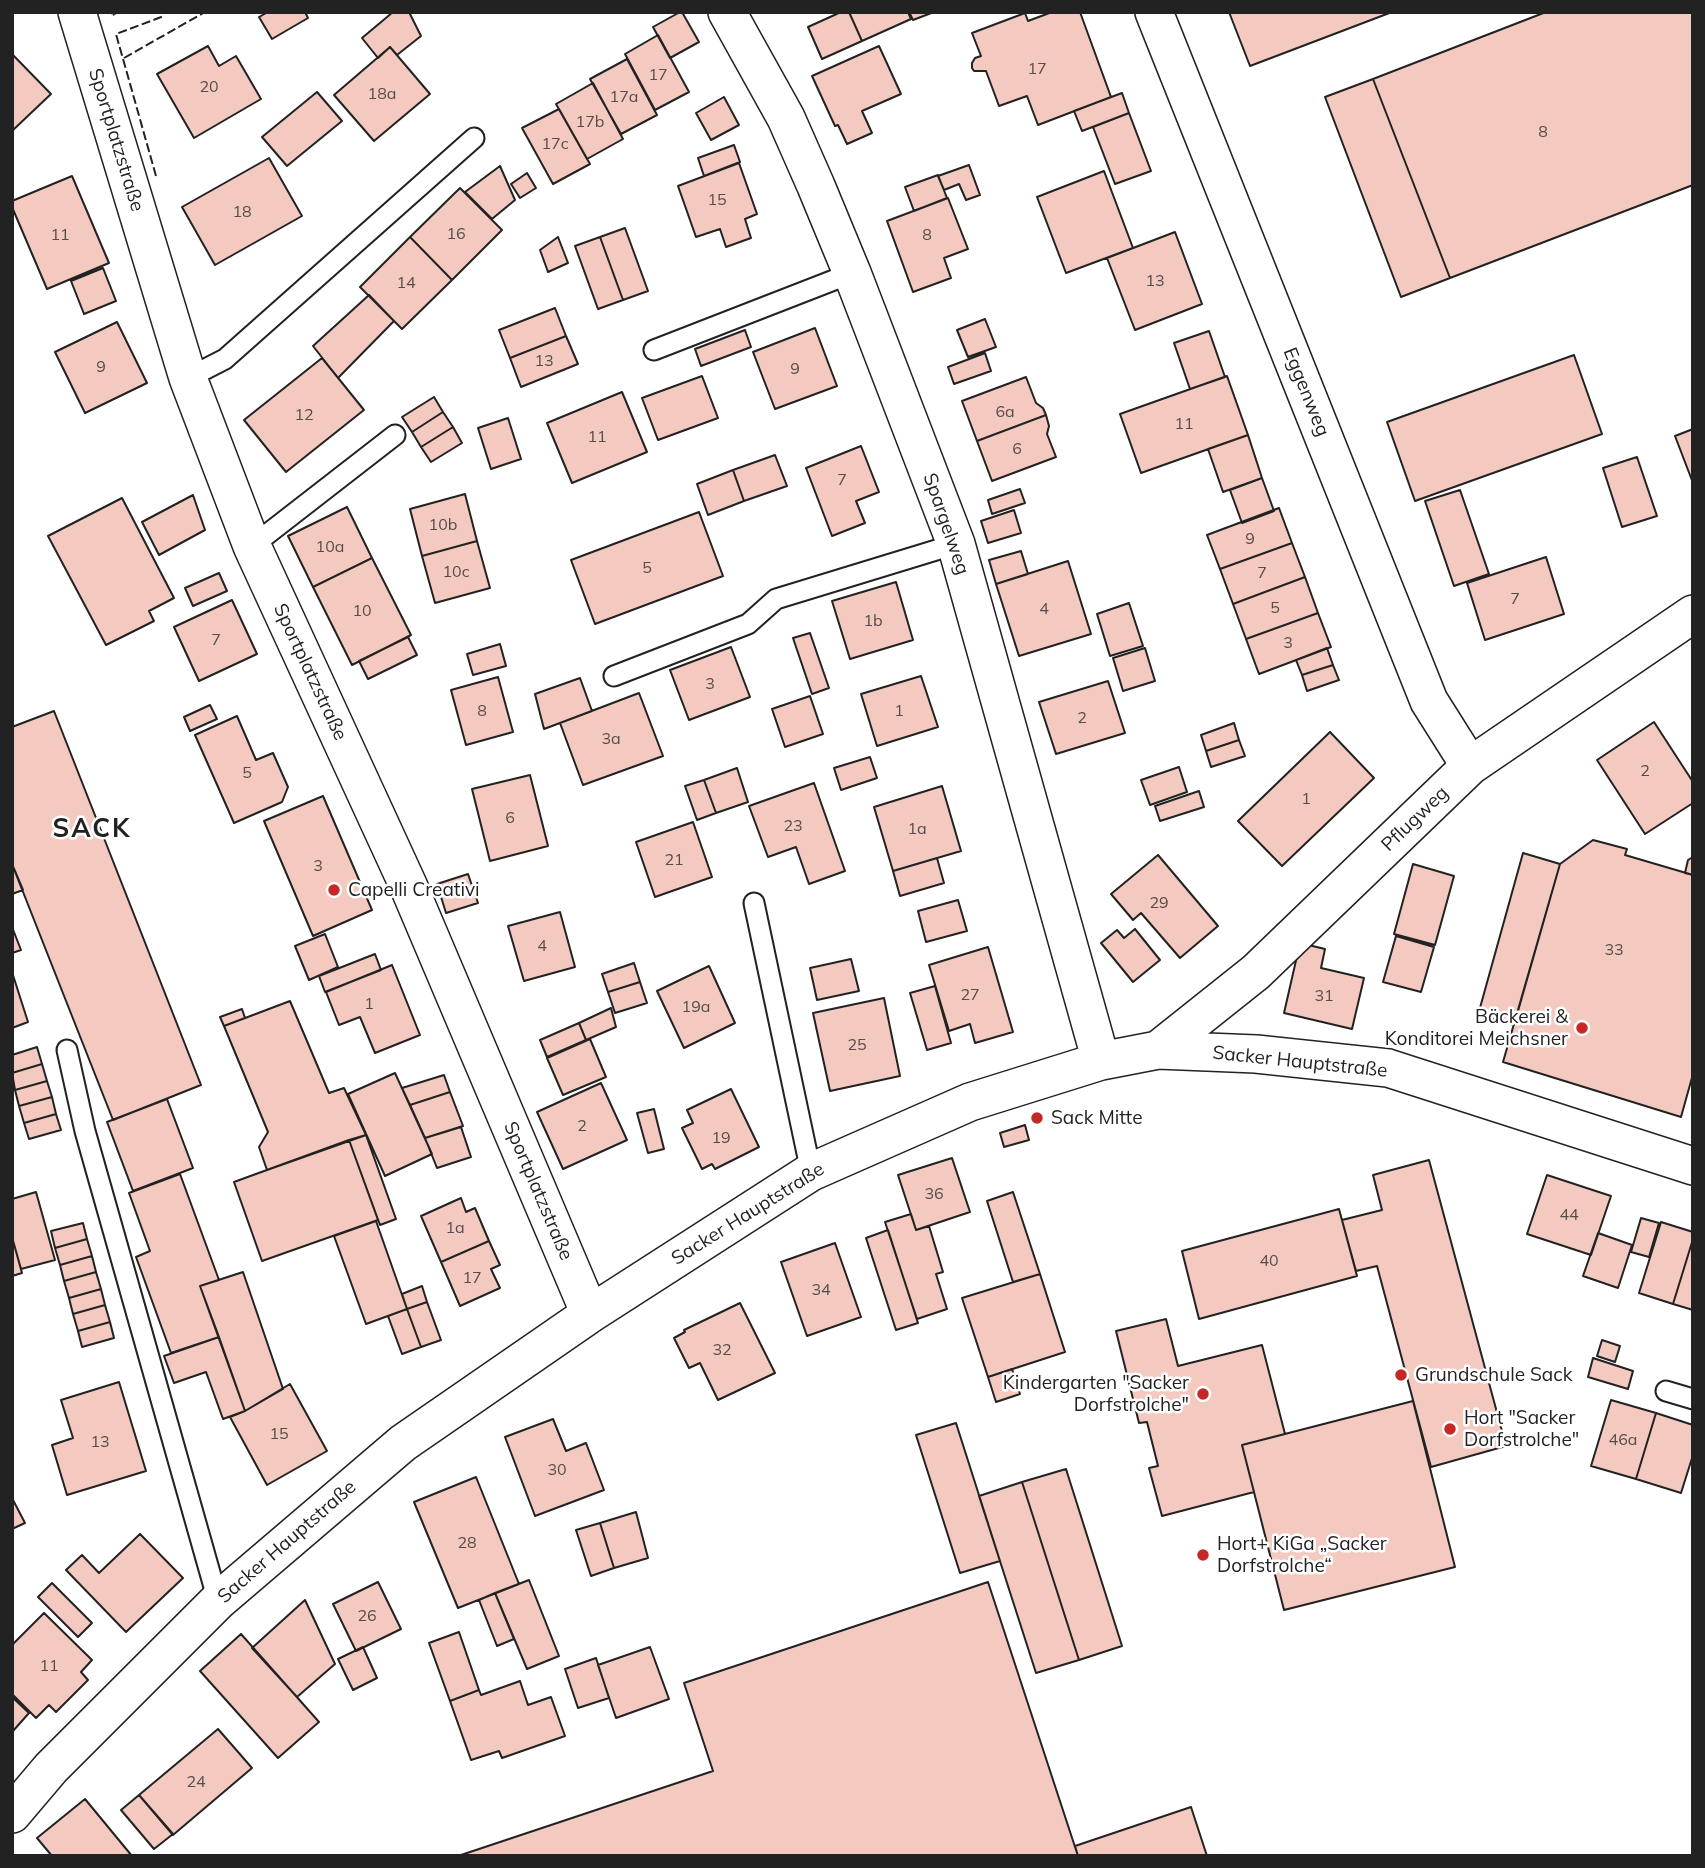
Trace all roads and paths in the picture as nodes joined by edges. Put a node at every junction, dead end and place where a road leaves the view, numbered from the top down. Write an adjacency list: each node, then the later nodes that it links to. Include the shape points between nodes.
1 (77, 12): 7 (street, Sportplatzstraße)
2 (727, 12): 5 (street, Spargelweg, via 786,118)
3 (1154, 12): 13 (street, Eggenweg, via 1429,701)
4 (474, 138): 7 (lane, via 225,359)
5 (852, 273): 6 (lane); 9 (street, Spargelweg)
6 (654, 350)
7 (188, 378): 10 (street, Sportplatzstraße)
8 (396, 435): 10 (lane)
9 (956, 544): 12 (lane, via 776,599 748,624); 17 (street, Spargelweg)
10 (252, 546): 20 (street, Sportplatzstraße, via 408,885)
11 (1693, 614): 13 (street, Pflugweg)
12 (614, 676)
13 (1470, 765): 16 (street, Pflugweg, via 1256,972)
14 (754, 903): 19 (lane)
15 (68, 1050): 23 (lane, via 85,1131)
16 (1158, 1050): 17 (street, Sacker Hauptstraße); 18 (street, Sacker Hauptstraße, via 1256,1054 1388,1068)
17 (1101, 1060): 19 (street, Sacker Hauptstraße, via 970,1102)
18 (1693, 1166)
19 (811, 1172): 20 (street, Sacker Hauptstraße)
20 (590, 1314): 23 (street, Sacker Hauptstraße, via 403,1443)
21 (1665, 1391): 22 (lane)
22 (1693, 1399)
23 (218, 1601): 24 (street, Sacker Hauptstraße)
24 (12, 1814)

